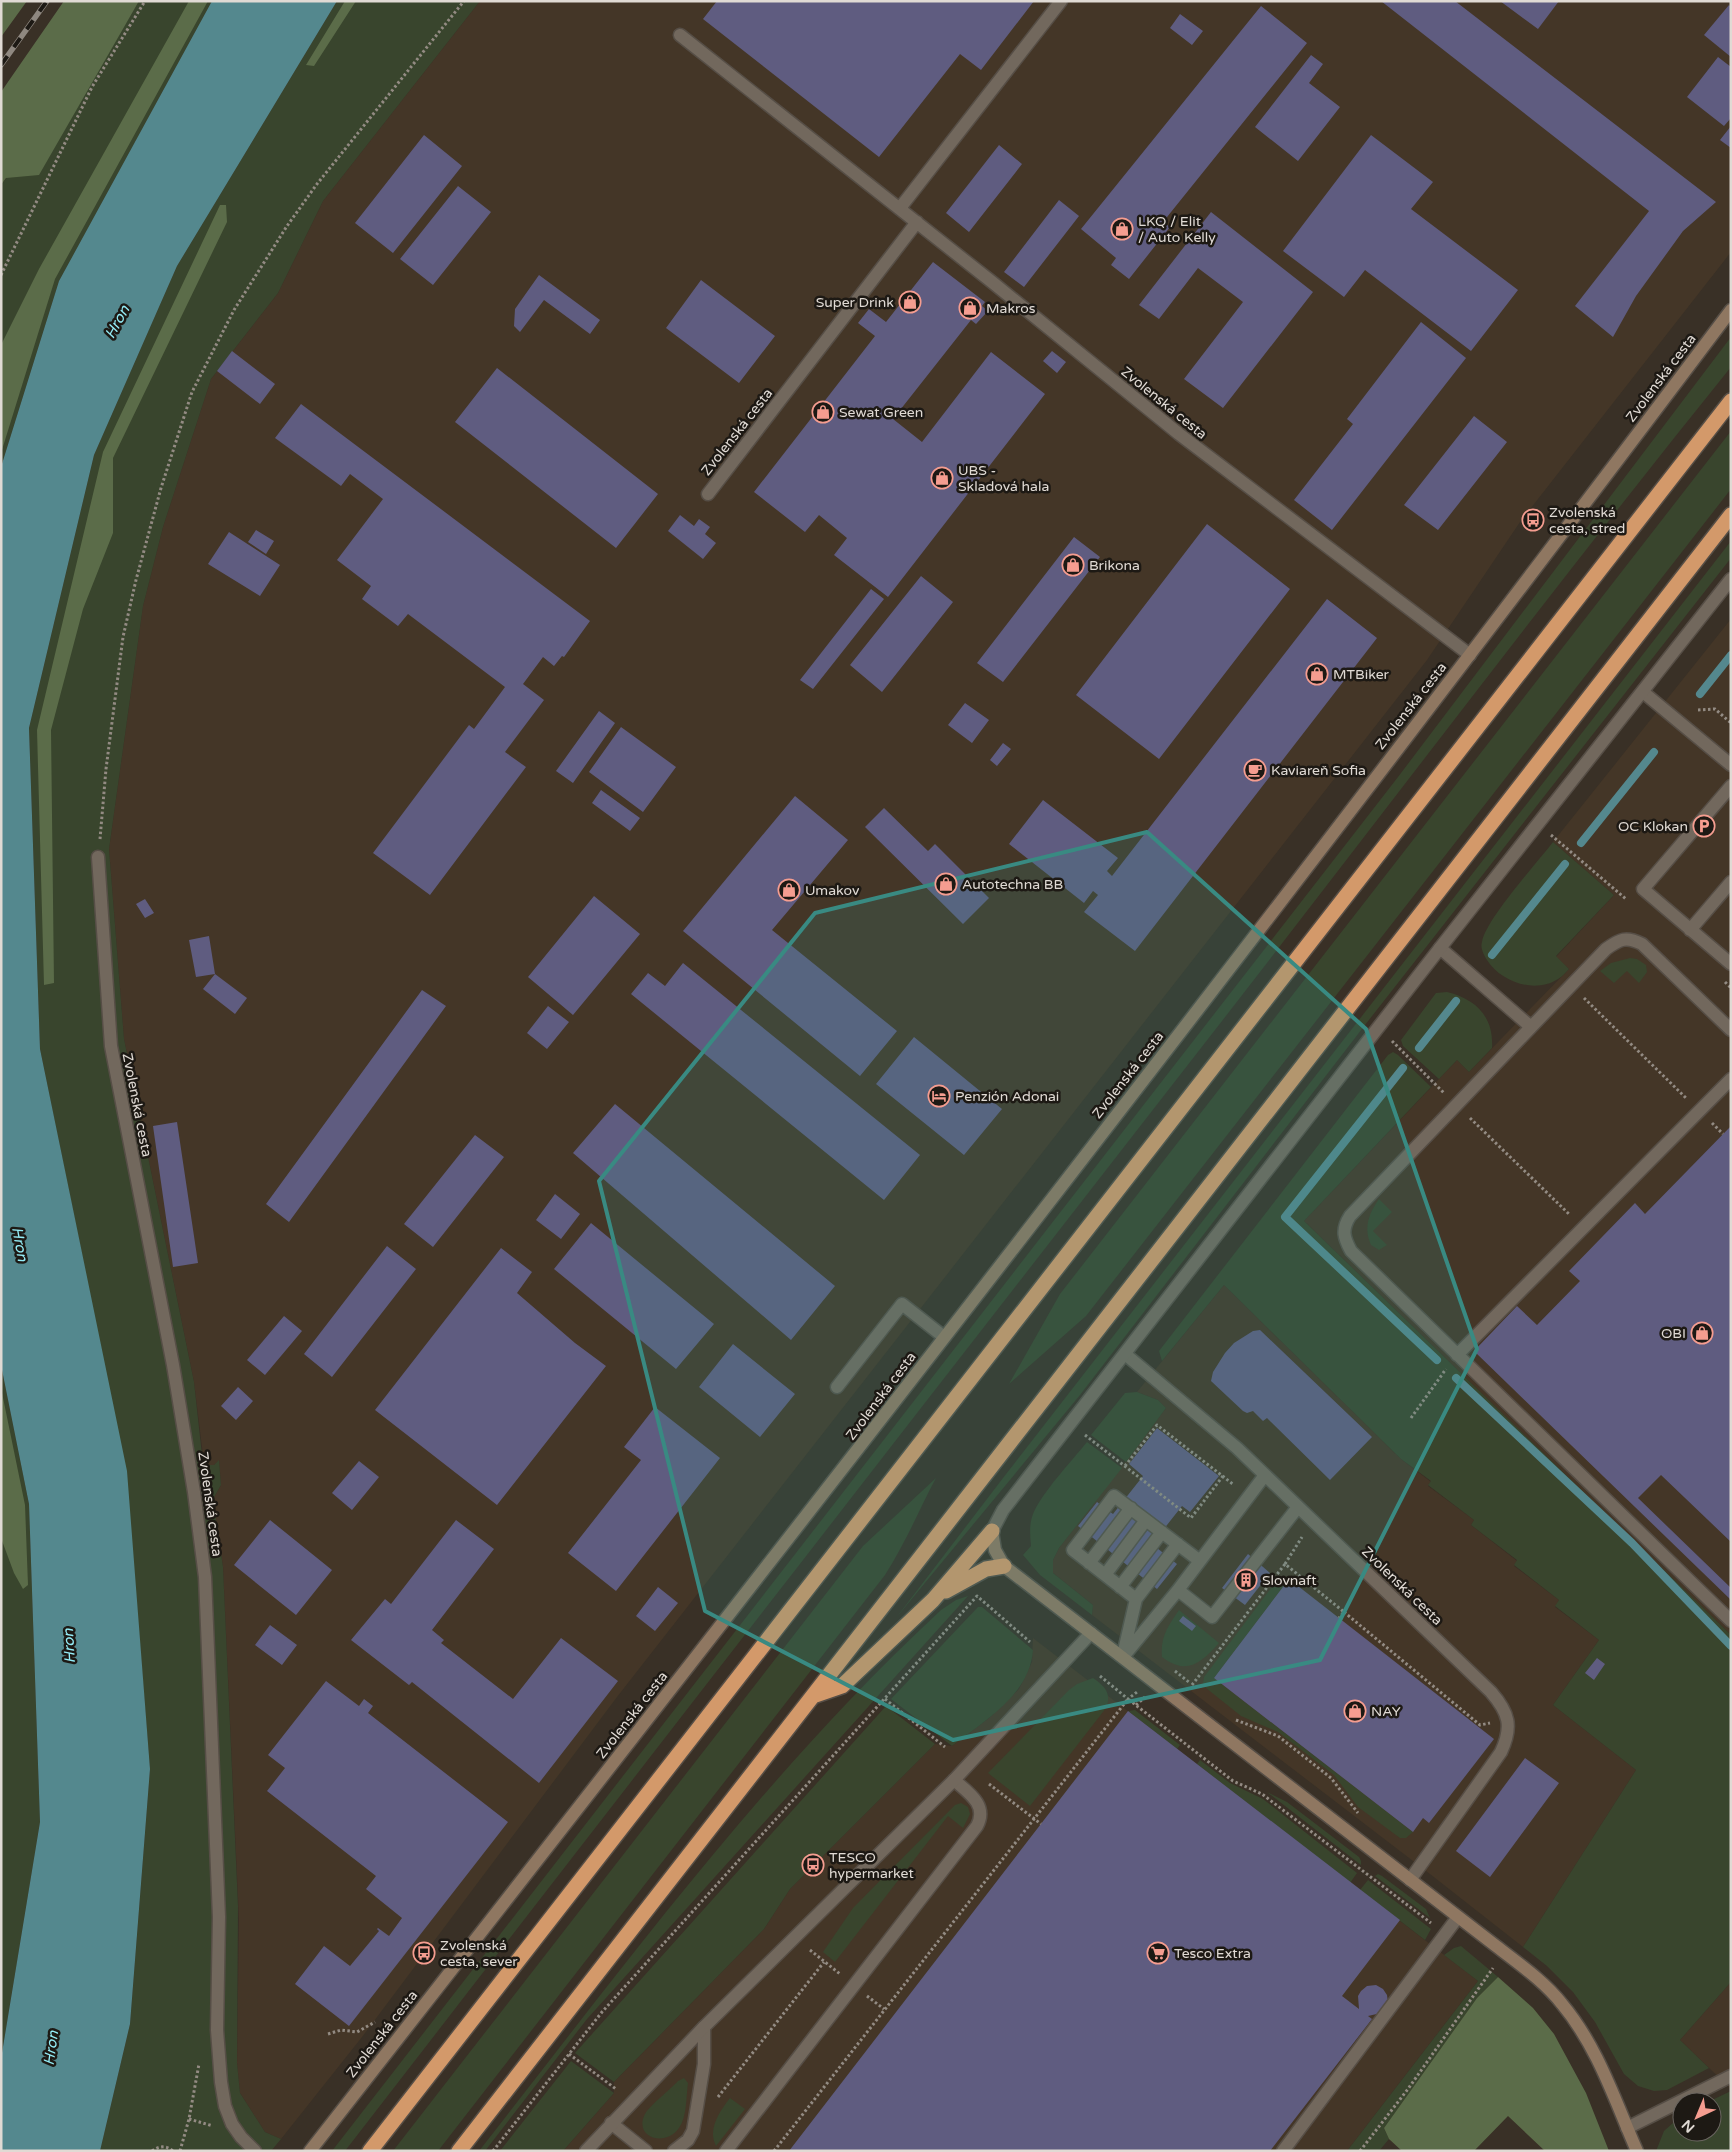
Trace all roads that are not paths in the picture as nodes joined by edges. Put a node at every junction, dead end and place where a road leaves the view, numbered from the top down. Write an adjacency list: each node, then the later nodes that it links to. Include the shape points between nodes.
1 (1061, 1): 3 (street)
2 (680, 35): 3 (street, Zvolenská cesta)
3 (900, 208): 4 (street, Zvolenská cesta)
4 (917, 222): 7 (street, Zvolenská cesta); 10 (street, Zvolenská cesta, via 1178,434)
5 (1731, 310): 10 (main road, Zvolenská cesta)
6 (1731, 401): 54 (highway)
7 (708, 494)
8 (1731, 515): 44 (highway)
9 (1731, 580): 11 (street)
10 (1470, 655): 22 (main road, Zvolenská cesta)
11 (1644, 692): 12 (street); 17 (street)
12 (1728, 758)
13 (1731, 786): 16 (street, via 1643,889)
14 (98, 857): 52 (street, Zvolenská cesta, via 111,1046 173,1365 205,1577 218,1907 221,2082 232,2124)
15 (1731, 882): 16 (street)
16 (1690, 930): 18 (street)
17 (1440, 948): 19 (street); 23 (street)
18 (1731, 964)
19 (1531, 1027): 20 (street, via 1606,949 1617,941 1631,938 1642,944); 24 (street, via 1344,1225 1344,1238 1352,1251)
20 (1731, 1030)
21 (1731, 1078): 24 (street)
22 (944, 1337): 25 (street, via 902,1304); 53 (main road, Zvolenská cesta)
23 (1125, 1354): 26 (street, Zvolenská cesta); 30 (street, via 1003,1510)
24 (1457, 1354): 41 (street)
25 (837, 1387)
26 (1265, 1474): 27 (street, Zvolenská cesta); 33 (street)
27 (1298, 1507): 38 (street, via 1212,1617); 46 (street, Zvolenská cesta, via 1491,1692 1508,1719 1501,1752)
28 (1131, 1508): 29 (street); 34 (street); 34 (street, via 1114,1496 1090,1527 1073,1550)
29 (1146, 1520): 31 (street); 36 (street)
30 (992, 1531): 35 (main road, via 994,1550); 40 (highway)
31 (1162, 1532): 32 (street); 37 (street)
32 (1178, 1544): 33 (street); 39 (street)
33 (1200, 1561): 38 (street)
34 (1089, 1563): 36 (street)
35 (1004, 1566): 40 (highway, via 986,1569); 42 (main road)
36 (1105, 1575): 37 (street)
37 (1120, 1587): 39 (street)
38 (1178, 1590): 43 (street)
39 (1136, 1598): 43 (street)
40 (932, 1600): 44 (highway, via 842,1686)
41 (1731, 1621)
42 (1091, 1633): 43 (main road); 45 (street)
43 (1123, 1657): 46 (main road)
44 (813, 1696): 55 (highway)
45 (954, 1780): 48 (street); 59 (street, via 980,1806 982,1817 977,1826)
46 (1410, 1880): 47 (main road)
47 (1458, 1917): 51 (main road, via 1548,1988 1563,2004 1600,2064); 60 (street)
48 (704, 2027): 50 (street); 58 (street, via 704,2064 693,2131 688,2140)
49 (1731, 2076): 51 (street)
50 (611, 2123): 56 (street); 57 (street)
51 (1627, 2128): 61 (main road)
52 (255, 2151)
53 (310, 2151)
54 (370, 2151)
55 (459, 2151)
56 (586, 2151)
57 (646, 2151)
58 (674, 2151)
59 (726, 2151)
60 (1283, 2151)
61 (1637, 2151)

